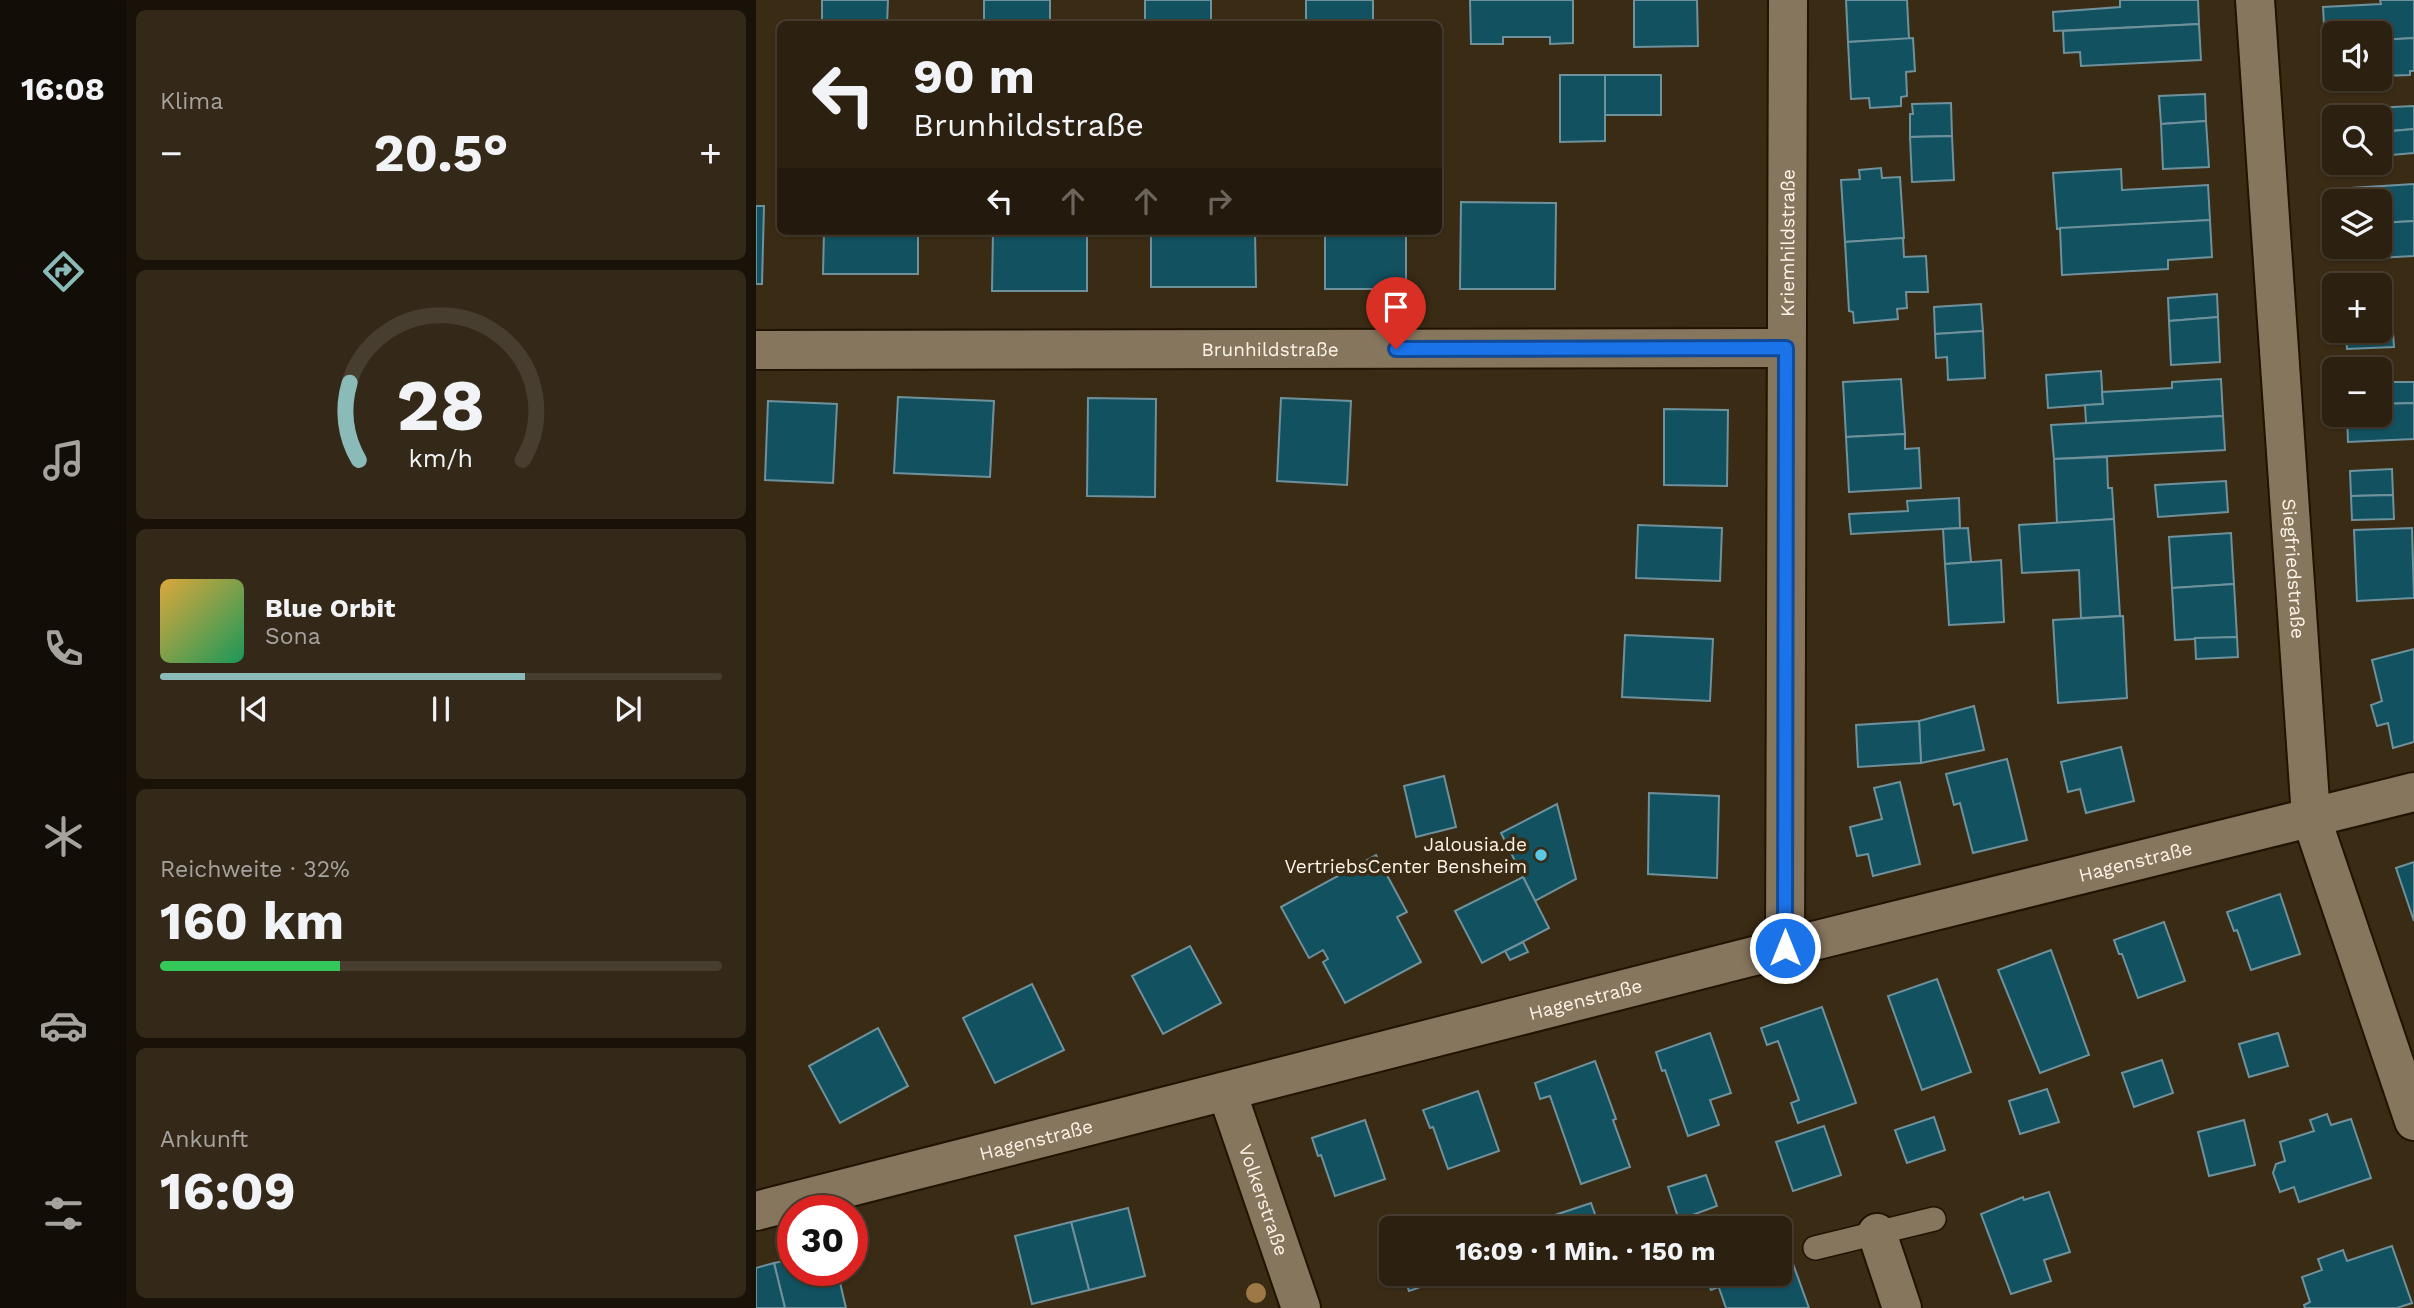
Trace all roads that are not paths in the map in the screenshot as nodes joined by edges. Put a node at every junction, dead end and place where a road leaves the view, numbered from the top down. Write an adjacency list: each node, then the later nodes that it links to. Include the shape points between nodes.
1 (1788, 0): 3 (street, Kriemhildstraße)
2 (2255, 0): 6 (street, Siegfriedstraße)
3 (1786, 348): 4 (street, Brunhildstraße); 7 (street, Kriemhildstraße)
4 (756, 350)
5 (2414, 792): 6 (street, Hagenstraße)
6 (2311, 817): 7 (street, Hagenstraße); 9 (street, Siegfriedstraße)
7 (1785, 948): 8 (street, Hagenstraße)
8 (1227, 1092): 10 (street, Hagenstraße); 14 (street, Volkerstraße)
9 (2414, 1121)
10 (756, 1211)
11 (1934, 1219): 12 (lane)
12 (1877, 1233): 13 (lane); 15 (street)
13 (1815, 1248)
14 (1301, 1308)
15 (1902, 1308)

